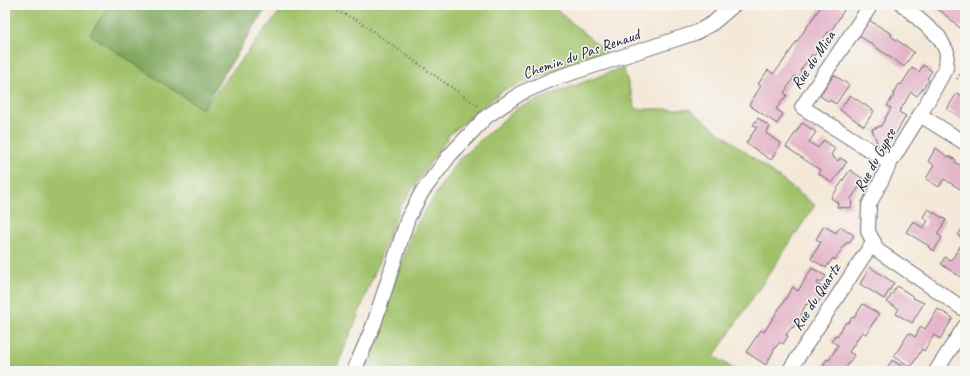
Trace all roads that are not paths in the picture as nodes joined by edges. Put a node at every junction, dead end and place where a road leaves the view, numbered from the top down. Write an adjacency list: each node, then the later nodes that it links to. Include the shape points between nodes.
1 (734, 5): 10 (street, Chemin du Pas Renaud, via 713,23 695,33 553,80 521,93 486,117 450,155 422,192 408,218 374,324)
2 (871, 5): 6 (street, Rue du Mica, via 802,107)
3 (903, 5): 4 (street, Rue du Gypse, via 939,37 947,52 946,68)
4 (920, 115): 5 (street); 6 (street, Rue du Gypse)
5 (965, 143)
6 (890, 163): 7 (street, Rue du Gypse, via 869,205 868,231)
7 (874, 242): 8 (street, Rue du Gypse, via 877,250); 11 (street, Rue du Quartz)
8 (965, 310)
9 (965, 326): 12 (street)
10 (354, 371)
11 (789, 371)
12 (936, 371)

